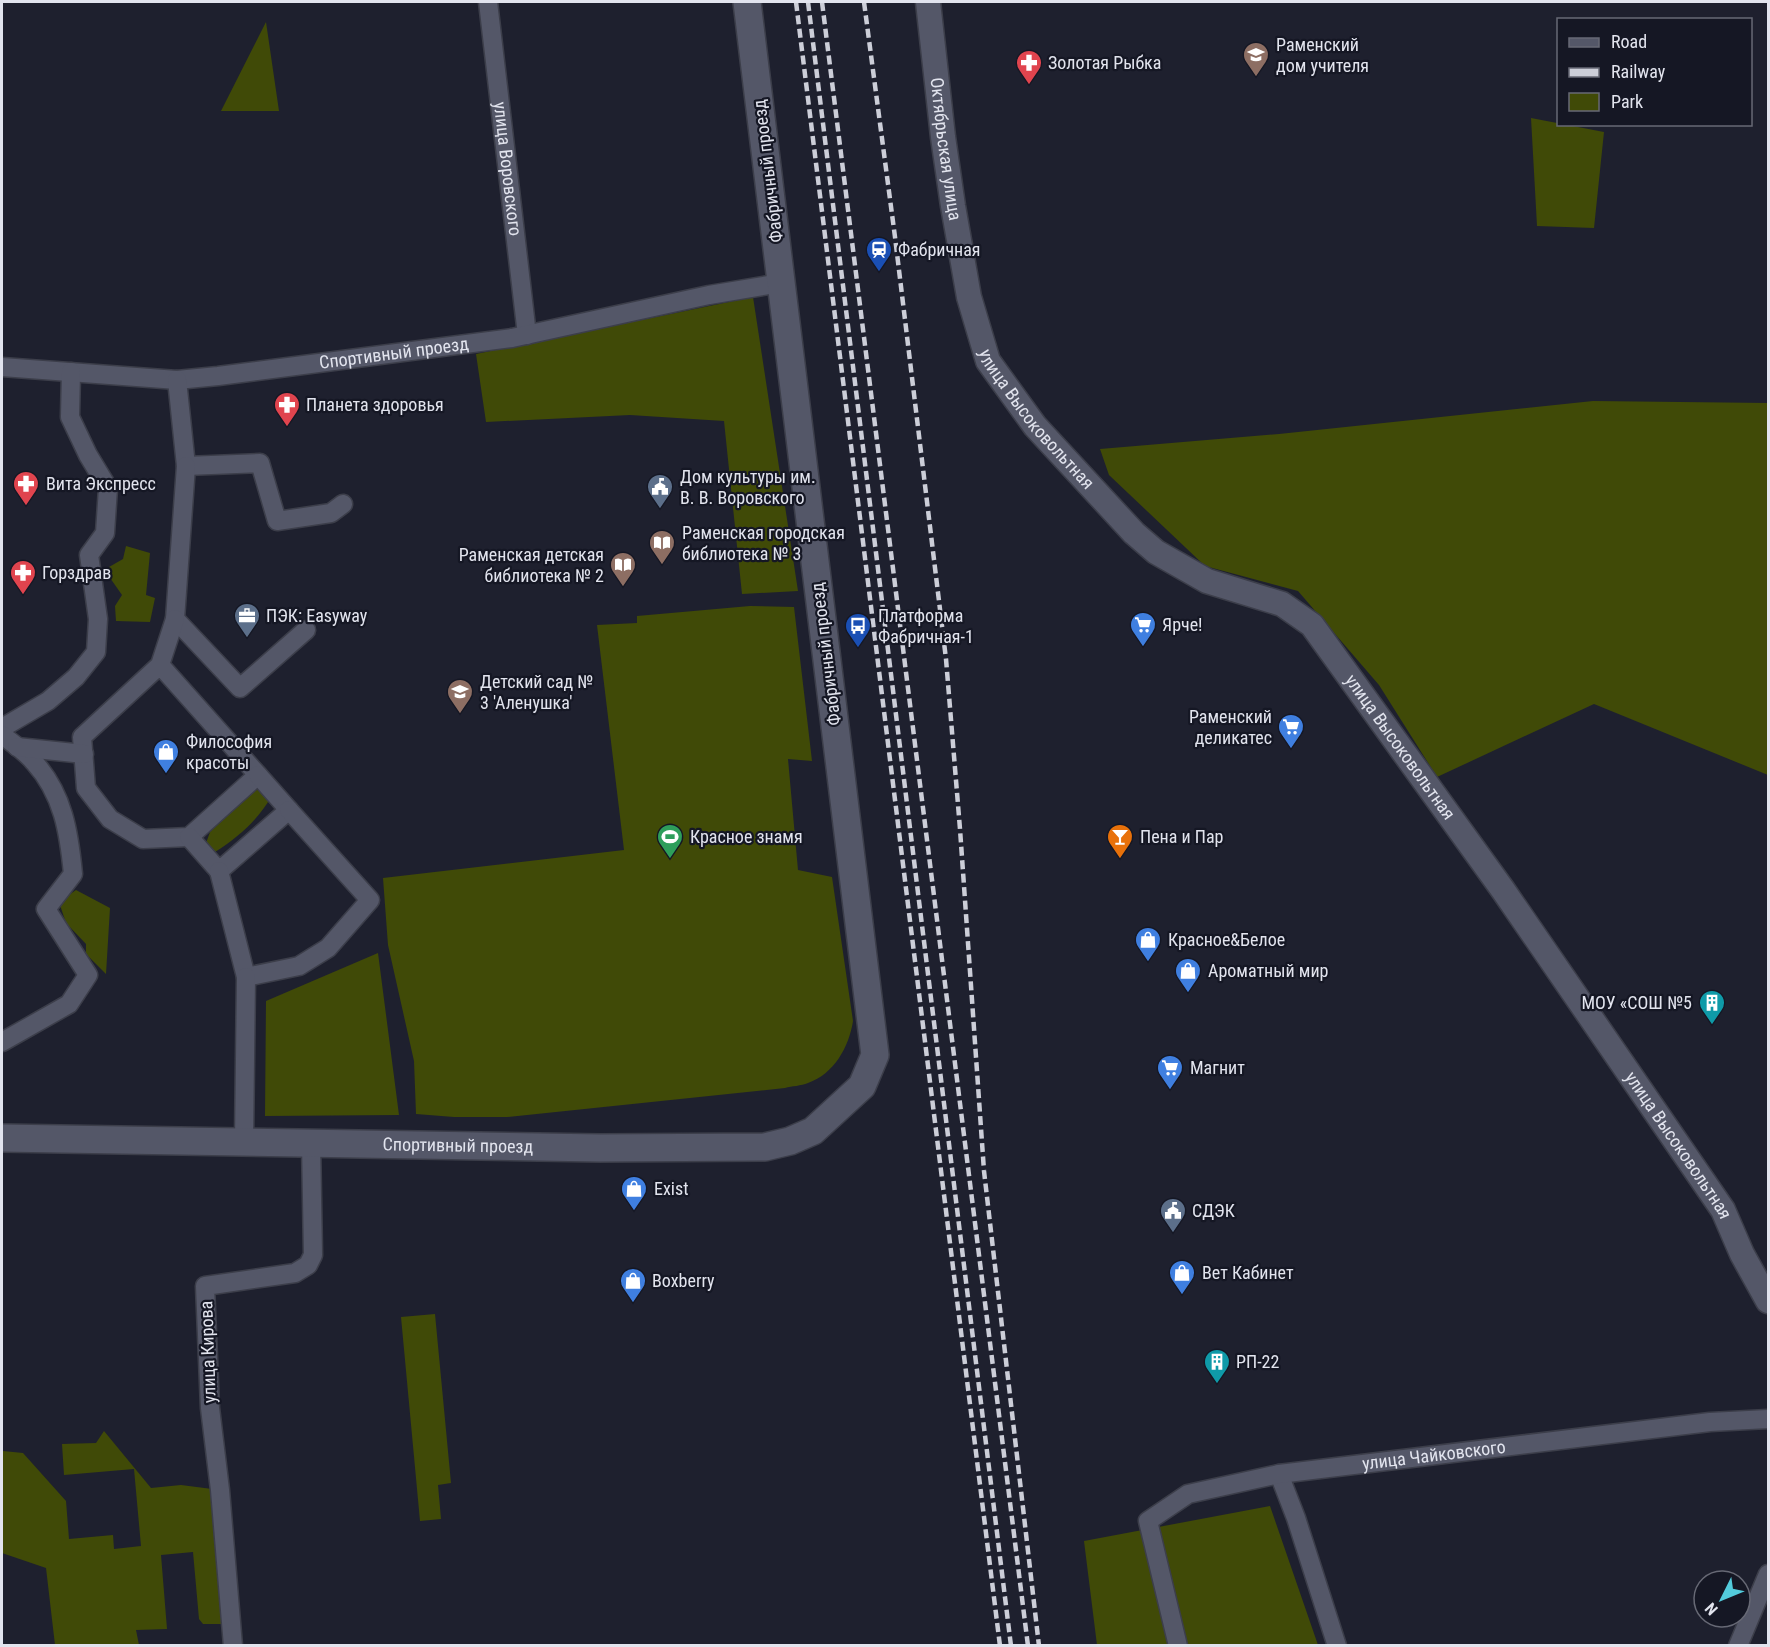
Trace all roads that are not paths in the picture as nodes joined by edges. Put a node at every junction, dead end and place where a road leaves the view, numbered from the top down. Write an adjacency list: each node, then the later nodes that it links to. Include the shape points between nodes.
1 (488, 2): 6 (street, улица Воровского)
2 (747, 2): 4 (main road, Фабричный проезд)
3 (928, 2): 5 (street, Октябрьская улица, via 943,137)
4 (782, 283): 6 (street, Спортивный проезд); 25 (main road, Фабричный проезд)
5 (969, 297): 29 (street, улица Высоковольтная, via 988,361 1035,426 1134,533 1156,552 1207,581 1282,604 1312,625 1503,890 1723,1210)
6 (528, 335): 9 (street, Спортивный проезд)
7 (2, 367): 8 (street, Спортивный проезд)
8 (71, 372): 9 (street, Спортивный проезд); 15 (street, via 70,417 108,488 105,534 89,555 98,619 96,652 76,677 48,701)
9 (177, 380): 10 (street)
10 (186, 466): 11 (street, via 260,463 277,521 331,513); 12 (street)
11 (344, 504)
12 (175, 619): 13 (street, via 240,688); 14 (street)
13 (306, 630)
14 (160, 665): 18 (street, via 82,737); 19 (street)
15 (2, 728)
16 (2, 735): 17 (street)
17 (17, 747): 18 (street); 24 (street, via 33,761 57,795 70,839 73,874 46,909 88,975 69,1004)
18 (84, 754): 21 (street, via 86,788 110,819 143,839)
19 (258, 775): 20 (street); 21 (street)
20 (289, 810): 22 (street); 23 (street, via 370,900 328,948 299,966)
21 (189, 837): 22 (street)
22 (219, 871): 23 (street)
23 (246, 977): 27 (street)
24 (2, 1042)
25 (875, 1056): 28 (main road, Спортивный проезд, via 862,1086 813,1131 765,1147)
26 (2, 1138): 27 (main road, Спортивный проезд)
27 (244, 1141): 28 (main road, Спортивный проезд)
28 (311, 1142): 33 (street, улица Кирова, via 313,1255 308,1265 295,1273 206,1286 210,1408)
29 (1763, 1292)
30 (1768, 1419): 31 (street, улица Чайковского, via 1710,1422)
31 (1279, 1474): 34 (street, улица Чайковского, via 1188,1494 1148,1521); 35 (street)
32 (1768, 1575): 36 (street)
33 (233, 1646)
34 (1178, 1646)
35 (1337, 1646)
36 (1738, 1646)

